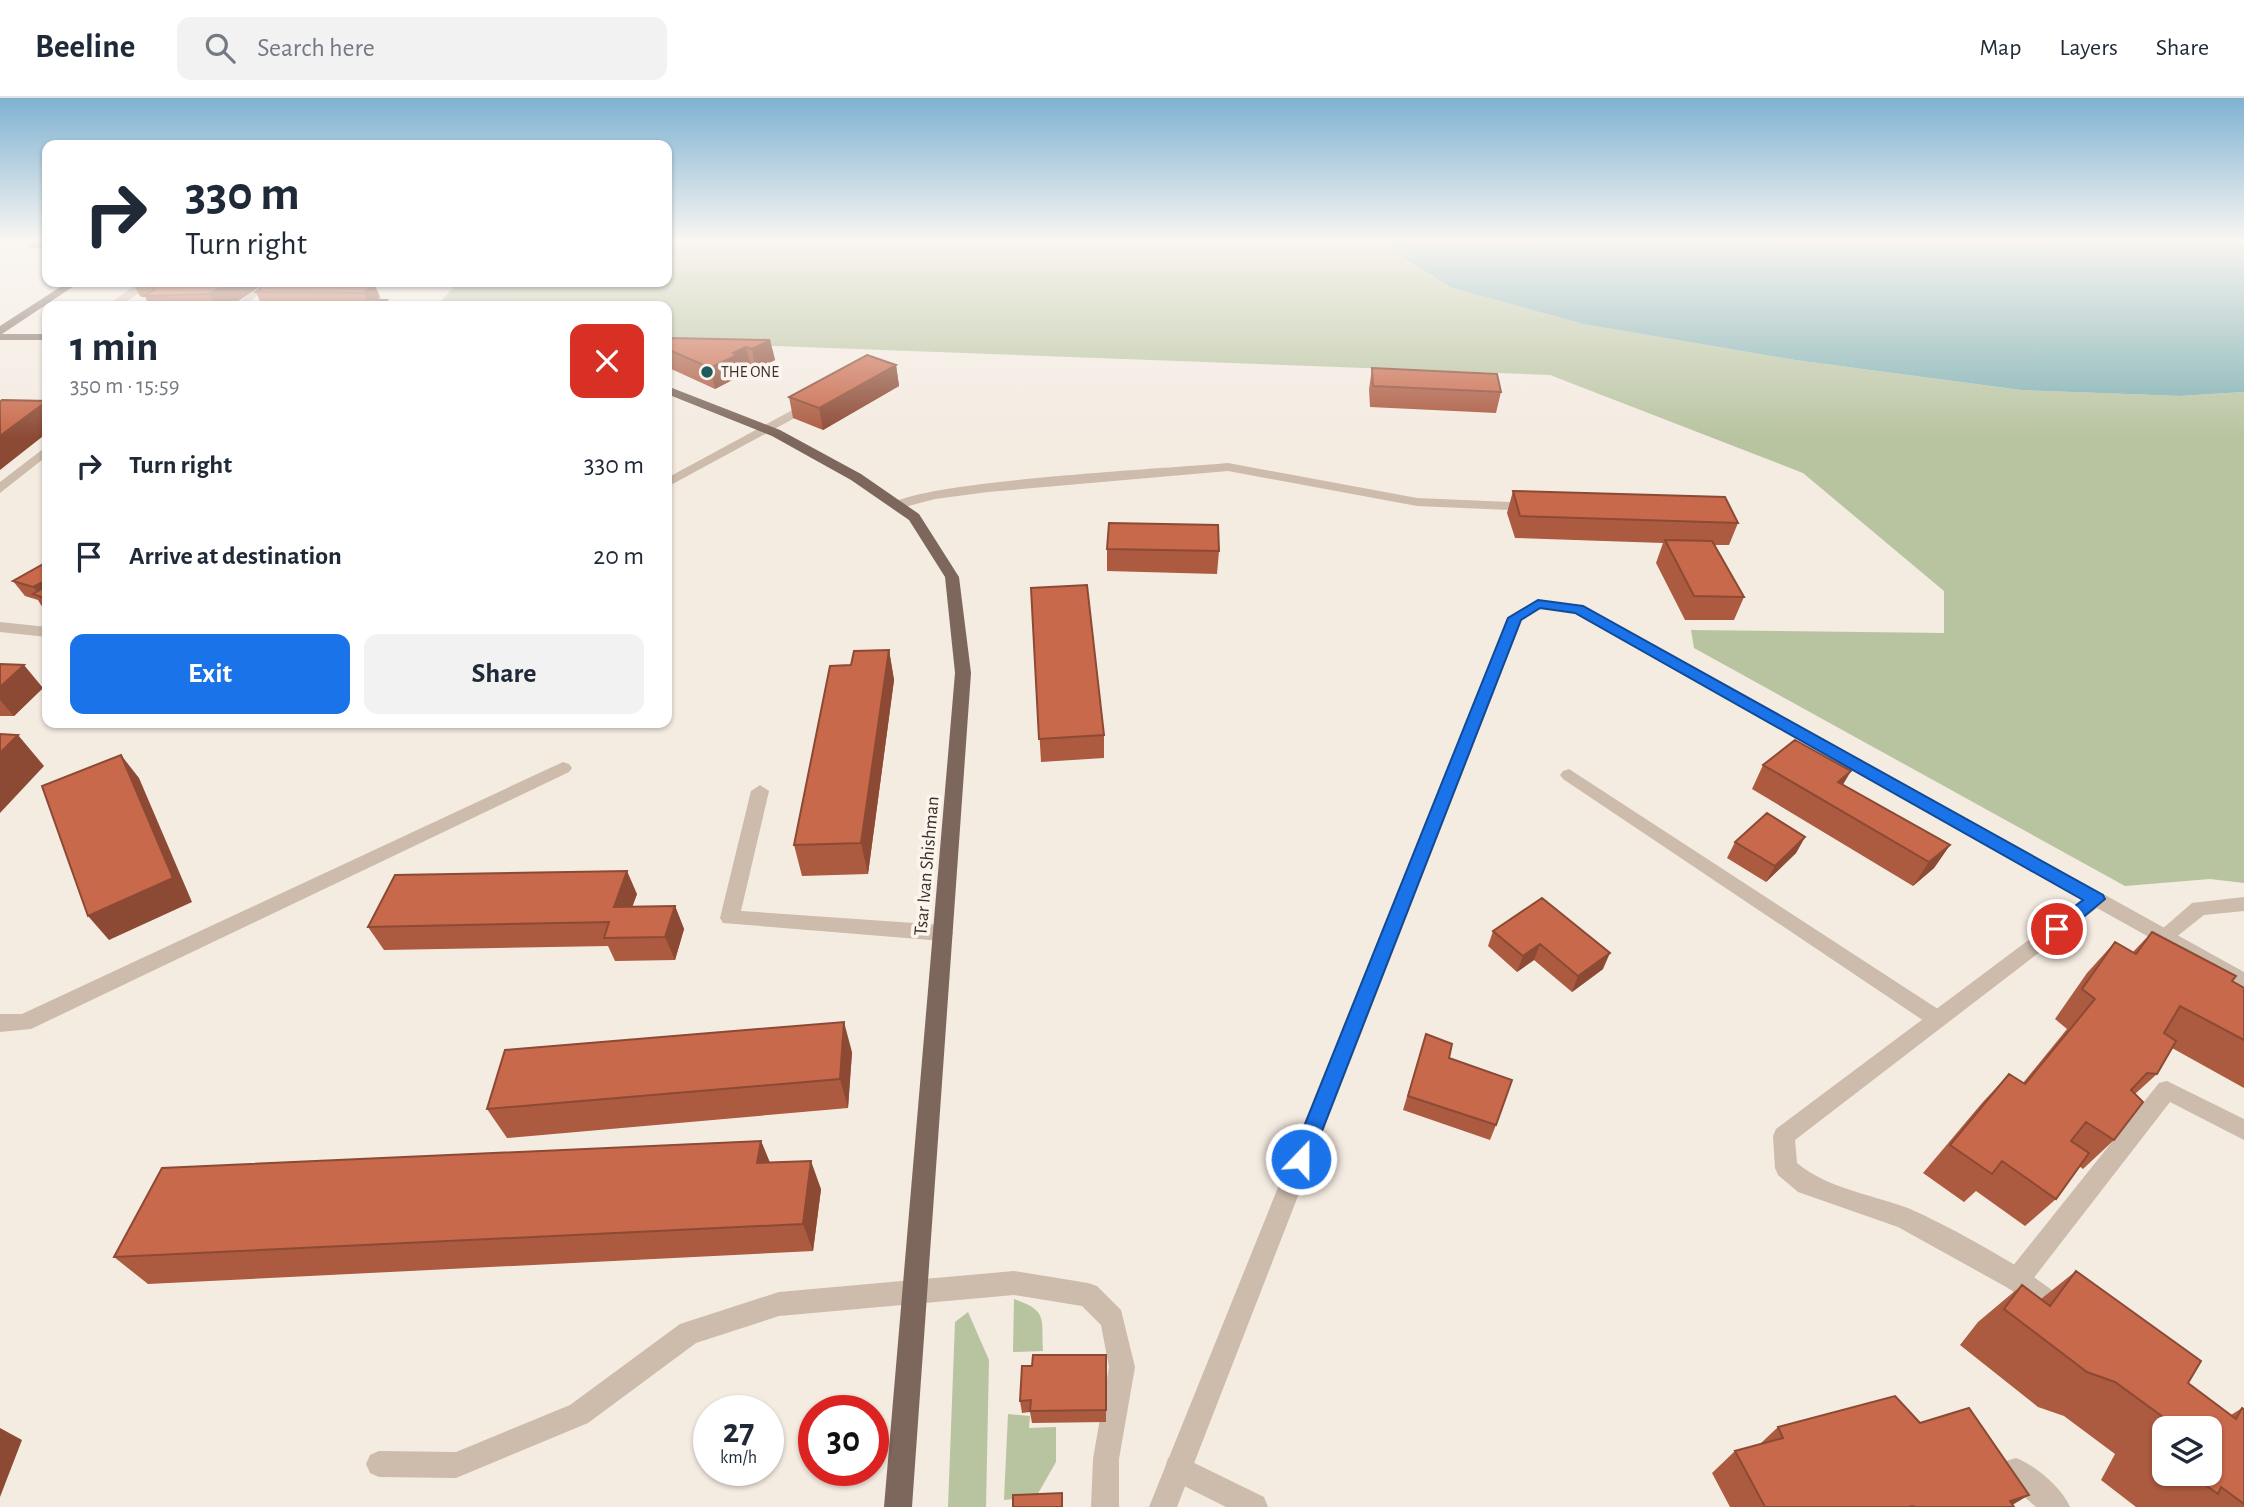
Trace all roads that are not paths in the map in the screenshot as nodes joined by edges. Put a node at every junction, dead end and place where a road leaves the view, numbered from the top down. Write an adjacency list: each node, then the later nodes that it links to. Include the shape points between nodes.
1 (39, 306): 2 (main road)
2 (0, 331)
3 (0, 337): 4 (main road)
4 (42, 337)
5 (672, 392): 7 (main road, Tsar Ivan Shishman)
6 (822, 398): 7 (street)
7 (766, 428): 9 (street); 11 (main road, Tsar Ivan Shishman)
8 (42, 454): 10 (street)
9 (672, 480)
10 (0, 489)
11 (897, 505): 12 (street, via 988,488 1228,467 1417,502); 20 (main road, Tsar Ivan Shishman, via 914,517 951,578 963,673)
12 (1510, 506)
13 (0, 628): 14 (street)
14 (42, 632)
15 (563, 768): 24 (street, via 24,1023)
16 (1569, 775): 23 (street)
17 (760, 791): 20 (street, via 730,918)
18 (2096, 899): 21 (street); 23 (street); 30 (street, via 1578,609 1538,604 1515,618)
19 (2244, 904): 21 (street, via 2199,908)
20 (943, 933): 27 (main road, Tsar Ivan Shishman)
21 (2163, 937): 22 (street)
22 (2244, 982)
23 (1937, 1019): 26 (street, via 1784,1136 1786,1168 1806,1185 1904,1218)
24 (0, 1023)
25 (2244, 1130): 26 (street, via 2167,1090)
26 (2017, 1280): 28 (street)
27 (915, 1293): 29 (street, via 766,1308 689,1333 579,1414 456,1465); 32 (main road, Tsar Ivan Shishman); 33 (street, via 1014,1283 1088,1295 1112,1319 1122,1367 1106,1459)
28 (2082, 1327)
29 (379, 1464)
30 (1178, 1468): 34 (street); 35 (street)
31 (2016, 1471): 36 (street)
32 (898, 1507)
33 (1105, 1507)
34 (1163, 1507)
35 (1254, 1507)
36 (2056, 1507)

